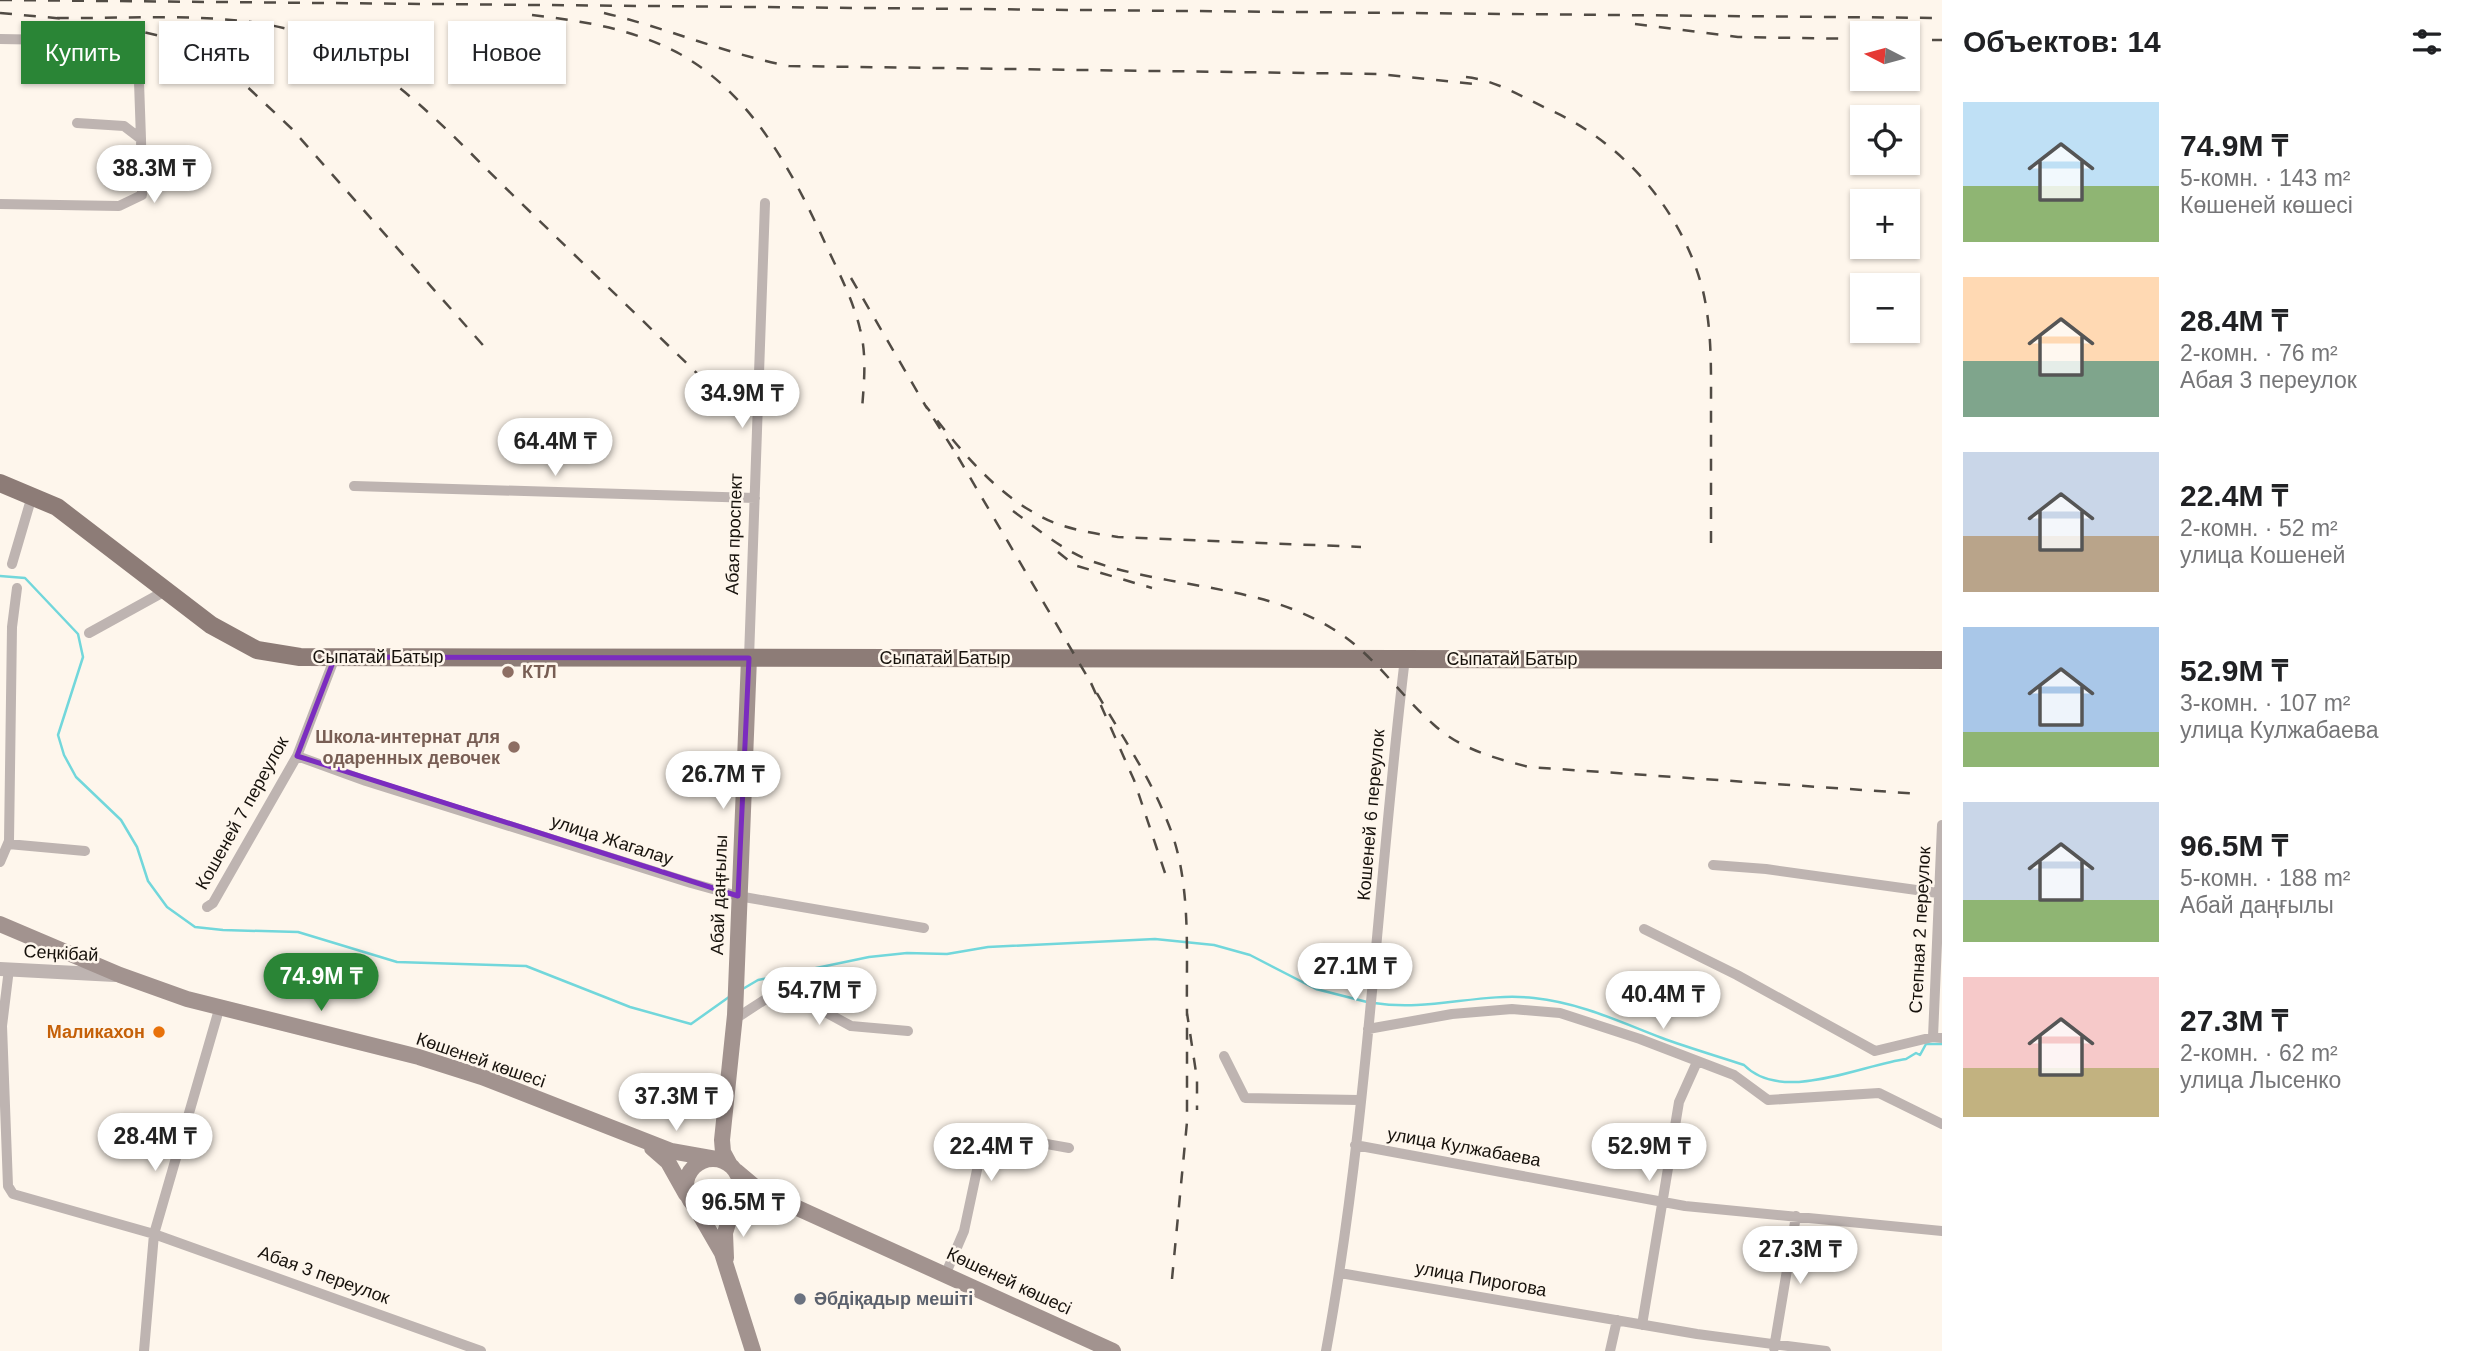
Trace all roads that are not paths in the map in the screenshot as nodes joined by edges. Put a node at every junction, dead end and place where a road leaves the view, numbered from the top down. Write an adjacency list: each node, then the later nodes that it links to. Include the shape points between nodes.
1 (0, 39): 3 (street, via 130,45 138,53)
2 (77, 123): 3 (street, via 124,126)
3 (141, 139): 5 (street, via 142,195 119,206)
4 (765, 203): 9 (street, Абая проспект)
5 (0, 204)
6 (0, 483): 8 (main road, Сыпатай Батыр)
7 (354, 486): 9 (street)
8 (32, 496): 10 (street); 12 (main road, Сыпатай Батыр, via 57,508)
9 (755, 498): 16 (street, Абая проспект)
10 (12, 564)
11 (17, 588): 13 (street)
12 (167, 590): 14 (street); 15 (main road, Сыпатай Батыр, via 211,625 257,650)
13 (6, 626): 21 (street)
14 (89, 633)
15 (335, 657): 16 (main road, Сыпатай Батыр); 19 (street, Кошеней 7 переулок)
16 (748, 658): 17 (main road, Сыпатай Батыр); 26 (main road, Абай даңғылы)
17 (1405, 658): 18 (main road, Сыпатай Батыр); 35 (street, Кошеней 6 переулок)
18 (1942, 660)
19 (297, 756): 26 (street, улица Жагалау); 27 (street, Кошеней 7 переулок, via 213,903)
20 (1942, 825): 25 (street, Степная 2 переулок)
21 (8, 844): 22 (street); 23 (street)
22 (85, 851)
23 (0, 862)
24 (1713, 865): 25 (street)
25 (1939, 886): 37 (street, Степная 2 переулок)
26 (738, 896): 29 (street, улица Жагалау); 34 (main road, Абай даңғылы)
27 (207, 906)
28 (0, 924): 32 (main road, Көшеней көшесі)
29 (924, 928)
30 (1644, 929): 37 (street, via 1875,1051)
31 (4, 969): 32 (street, Сеңкібай); 54 (street, Абая 3 переулок, via 8,1186 13,1194)
32 (120, 975): 33 (main road, Көшеней көшесі)
33 (220, 1006): 43 (main road, Көшеней көшесі, via 482,1077); 54 (street)
34 (735, 1017): 36 (street, via 790,988 851,1026); 41 (main road)
35 (1368, 1029): 39 (street, via 1452,1014 1513,1009 1560,1013); 40 (street, Кошеней 6 переулок)
36 (908, 1031)
37 (1937, 1037)
38 (1224, 1056): 40 (street, via 1245,1098)
39 (1697, 1062): 42 (street, via 1734,1075 1768,1100 1879,1093); 49 (street, via 1679,1102)
40 (1359, 1100): 44 (street, Кошеней 6 переулок)
41 (724, 1113): 46 (main road, via 715,1139); 46 (main road, via 723,1152)
42 (1942, 1124)
43 (628, 1136): 46 (main road); 47 (main road, via 668,1162)
44 (1355, 1145): 49 (street, улица Кулжабаева); 57 (street, Кошеней 6 переулок)
45 (1069, 1148): 56 (street, via 991,1134 985,1138 964,1231)
46 (716, 1164): 47 (main road, via 685,1184); 48 (main road, Көшеней көшесі); 50 (main road, via 740,1186)
47 (686, 1194): 51 (main road)
48 (773, 1196): 50 (main road, via 755,1195); 56 (main road, Көшеней көшесі)
49 (1663, 1202): 52 (street, улица Кулжабаева); 59 (street)
50 (735, 1203): 51 (main road, via 720,1213); 55 (main road, via 725,1233)
51 (696, 1208): 55 (main road)
52 (1796, 1216): 53 (street, улица Кулжабаева); 60 (street)
53 (1942, 1231)
54 (154, 1234): 61 (street); 62 (street, Абая 3 переулок)
55 (728, 1270): 63 (main road)
56 (946, 1273): 64 (main road, Көшеней көшесі)
57 (1340, 1273): 58 (street, улица Пирогова); 65 (street, Кошеней 6 переулок)
58 (1617, 1320): 59 (street, улица Пирогова); 66 (street)
59 (1642, 1325): 60 (street, улица Пирогова)
60 (1774, 1348): 67 (street, улица Пирогова)
61 (144, 1351)
62 (481, 1351)
63 (753, 1351)
64 (1113, 1351)
65 (1326, 1351)
66 (1610, 1351)
67 (1826, 1351)

